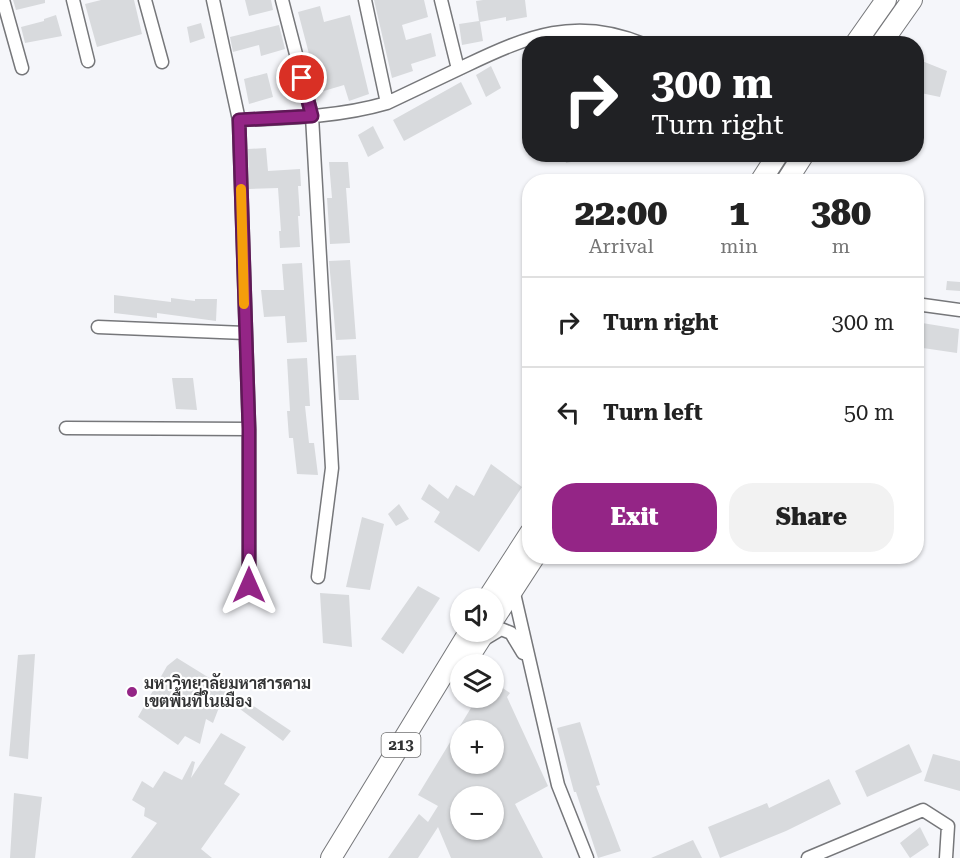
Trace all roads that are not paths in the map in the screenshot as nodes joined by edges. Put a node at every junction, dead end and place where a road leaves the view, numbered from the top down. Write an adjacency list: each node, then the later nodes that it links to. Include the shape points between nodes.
1 (3, 0): 17 (street)
2 (73, 0): 15 (street)
3 (145, 0): 16 (street)
4 (213, 0): 21 (street)
5 (282, 0): 20 (street)
6 (365, 0): 19 (street)
7 (441, 0): 18 (street)
8 (886, 0): 12 (main road)
9 (912, 0): 13 (main road)
10 (534, 36): 11 (street, via 582,30)
11 (625, 36)
12 (861, 36)
13 (887, 36)
14 (522, 40): 18 (street)
15 (88, 61)
16 (162, 62)
17 (22, 68)
18 (458, 69): 19 (street)
19 (387, 103): 20 (street)
20 (312, 116): 21 (street); 30 (street, via 332,468)
21 (239, 120): 25 (street)
22 (924, 305): 23 (street)
23 (960, 309)
24 (98, 327): 25 (street)
25 (245, 333): 27 (street)
26 (66, 428): 27 (street)
27 (249, 429): 31 (street)
28 (522, 545): 32 (main road)
29 (530, 564): 33 (main road)
30 (318, 577)
31 (249, 585)
32 (494, 588)
33 (513, 588): 34 (main road); 37 (street)
34 (504, 602)
35 (504, 630): 37 (street, via 520,645)
36 (472, 642): 39 (main road, 213)
37 (531, 670): 41 (street, via 558,785)
38 (450, 686): 40 (main road, 213)
39 (331, 858)
40 (345, 858)
41 (587, 858)
42 (808, 858): 43 (street, via 923,810 948,825)
43 (946, 858)

